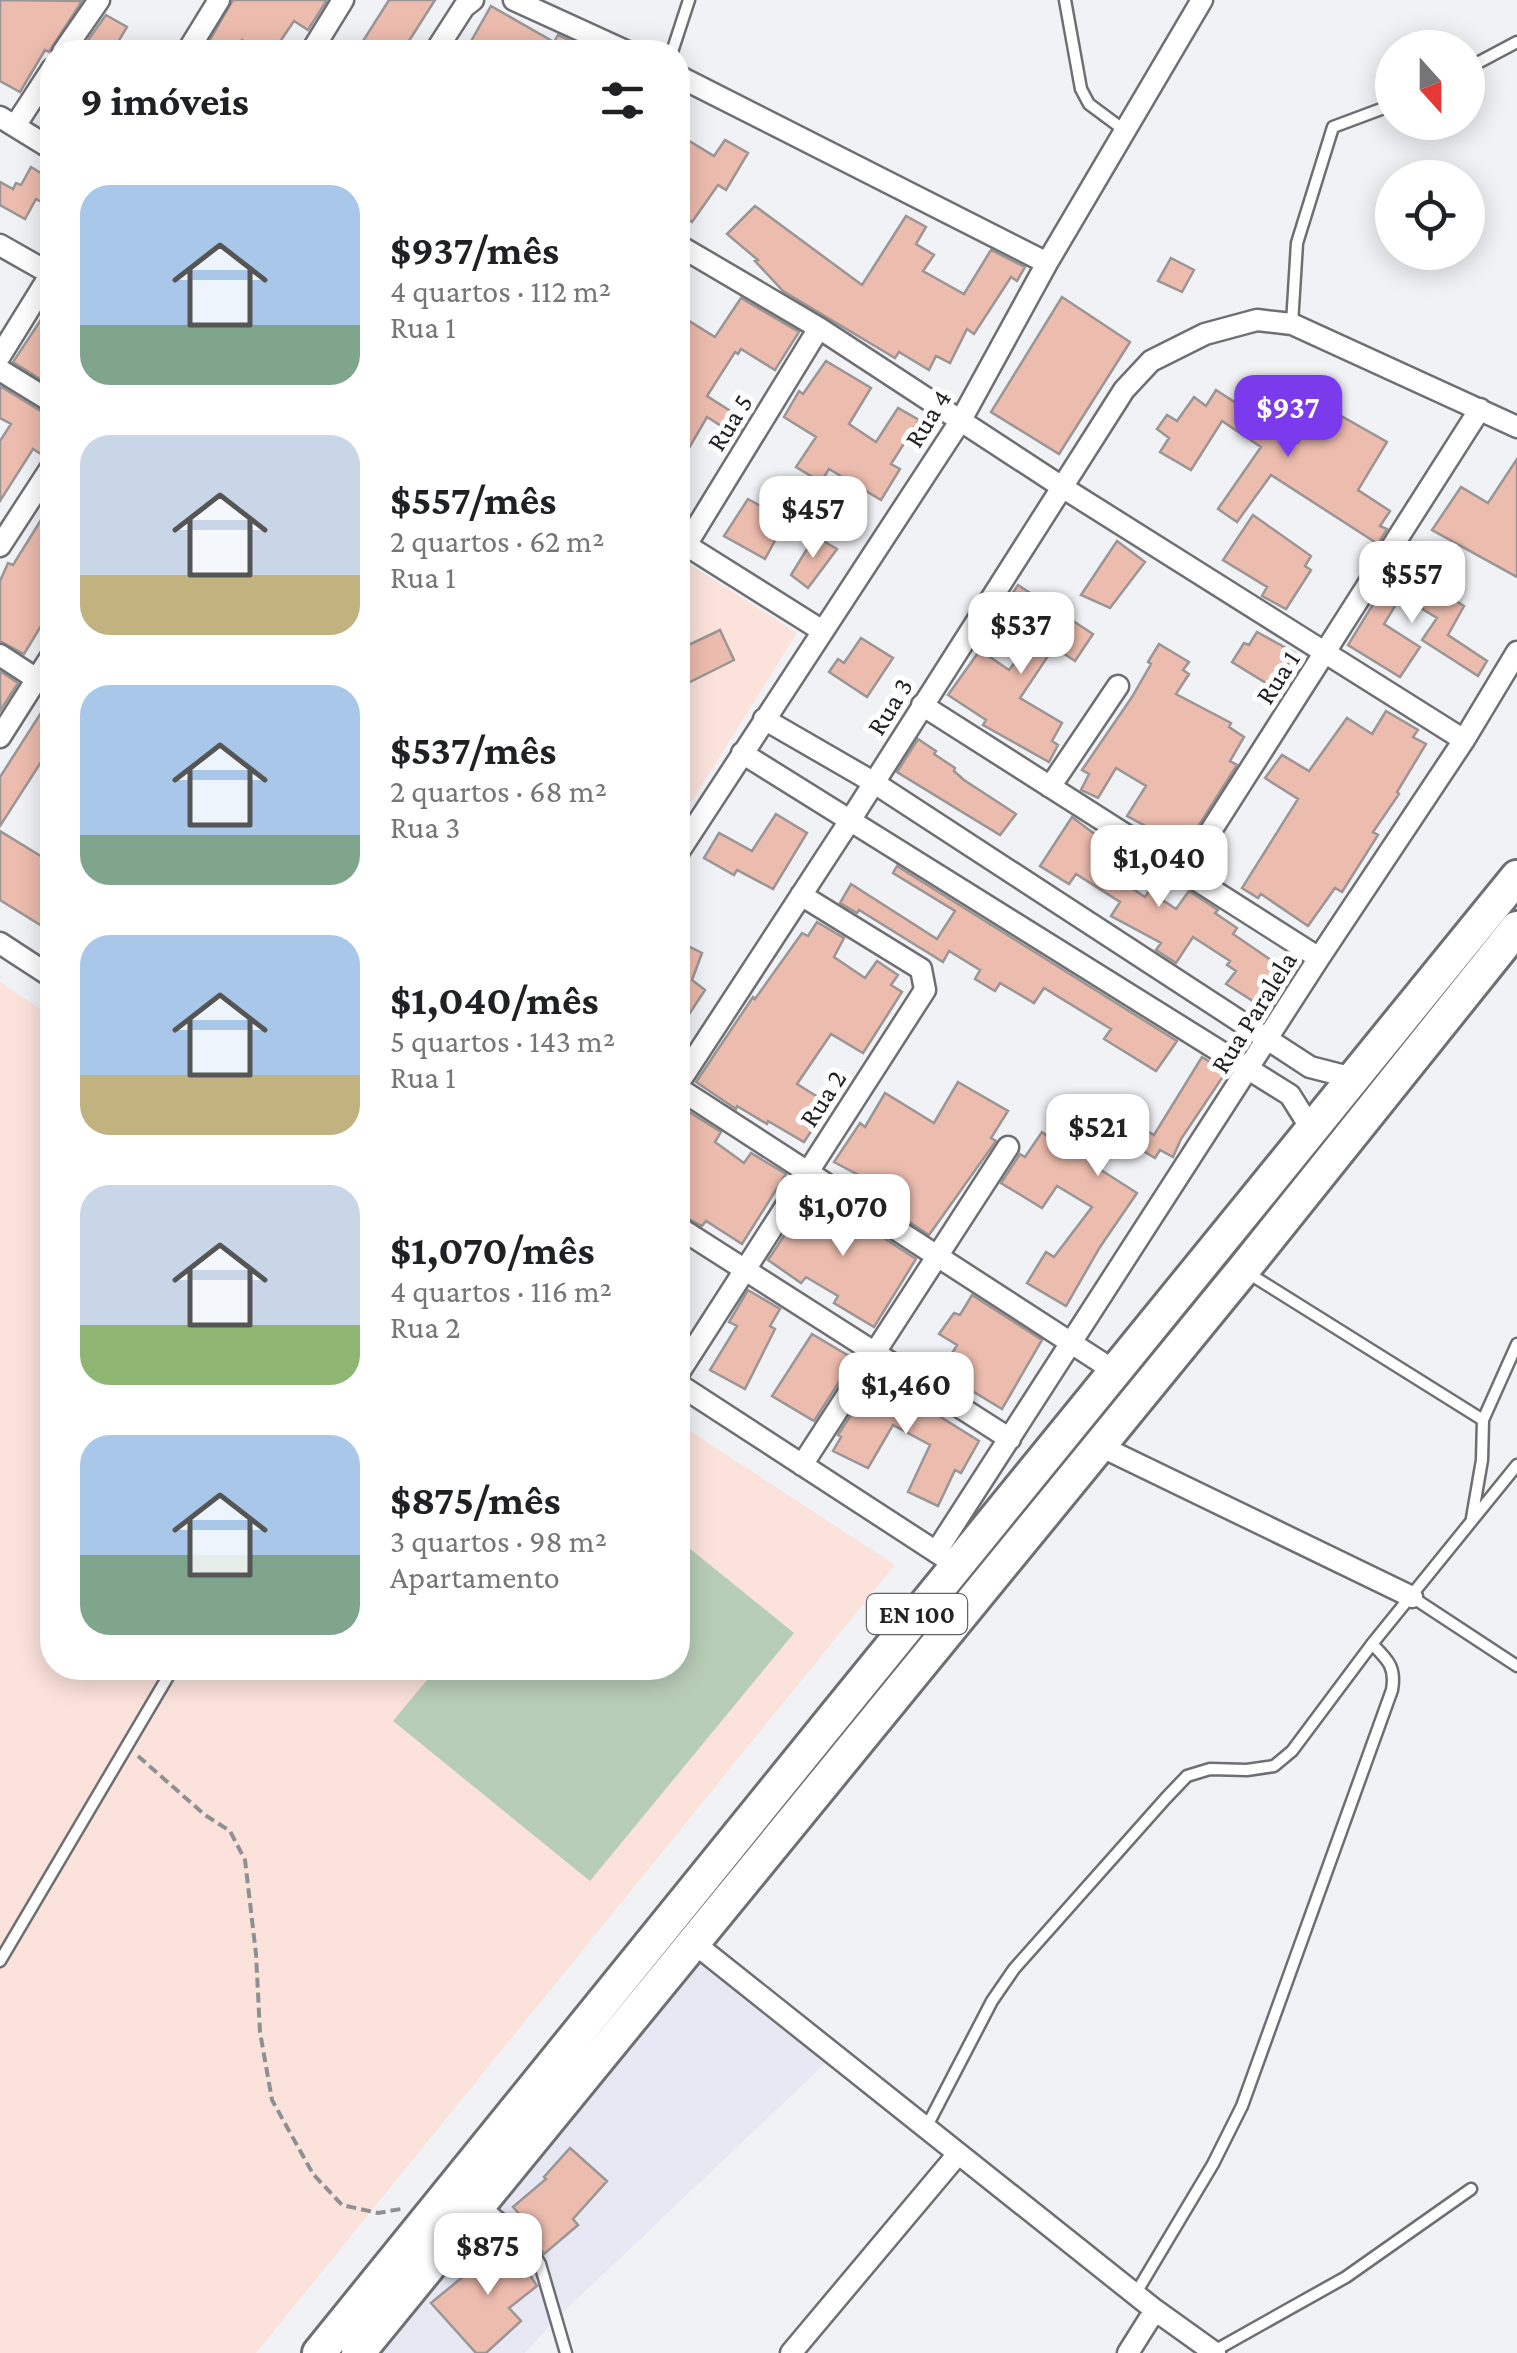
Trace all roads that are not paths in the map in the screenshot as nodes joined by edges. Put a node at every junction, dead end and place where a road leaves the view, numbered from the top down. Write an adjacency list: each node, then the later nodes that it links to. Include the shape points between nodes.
1 (98, 0): 9 (street)
2 (220, 0): 10 (street)
3 (343, 0): 11 (street)
4 (473, 0): 12 (street)
5 (514, 0): 13 (street)
6 (689, 0): 14 (lane)
7 (1064, 0): 21 (lane, via 1081,89)
8 (1202, 0): 21 (street, Rua 4)
9 (72, 40)
10 (195, 40)
11 (318, 40)
12 (444, 40)
13 (602, 40)
14 (676, 40)
15 (1517, 42): 16 (lane)
16 (1485, 59)
17 (690, 82): 25 (street)
18 (40, 83): 20 (street)
19 (1375, 112): 28 (lane, via 1334,127 1297,243)
20 (7, 121): 22 (street)
21 (1124, 130): 25 (street, Rua 4)
22 (40, 142)
23 (0, 245): 26 (street)
24 (690, 259): 29 (street)
25 (1047, 263): 34 (street, Rua 4)
26 (40, 267)
27 (40, 292): 30 (street)
28 (1292, 324): 33 (street); 37 (street, Rua 3, via 1240,324 1151,360)
29 (819, 328): 34 (street); 38 (street, Rua 5)
30 (0, 356)
31 (0, 370): 32 (street)
32 (40, 395)
33 (1480, 409): 35 (street); 43 (street, Rua 1)
34 (961, 420): 37 (street); 41 (street, Rua 4)
35 (1517, 427)
36 (40, 484): 39 (street)
37 (1062, 487): 43 (street); 48 (street, Rua 3)
38 (690, 530)
39 (0, 546)
40 (690, 548): 41 (street)
41 (820, 630): 49 (street, Rua 4)
42 (1517, 652): 51 (street, Rua Paralela)
43 (1325, 653): 51 (street); 57 (street, Rua 1)
44 (0, 656): 45 (street)
45 (40, 681)
46 (1118, 686): 54 (street)
47 (40, 690): 50 (street)
48 (922, 704): 53 (street, Rua 3); 54 (street)
49 (764, 720): 52 (street, Rua 4); 53 (street)
50 (0, 737)
51 (1464, 740): 62 (street, Rua Paralela)
52 (742, 753): 55 (street, Rua 4); 56 (street)
53 (874, 782): 56 (street, Rua 3); 64 (street)
54 (1050, 787): 57 (street)
55 (690, 818)
56 (851, 819): 59 (street, Rua 3); 66 (street)
57 (1184, 873): 62 (street)
58 (1517, 877): 67 (main road, EN 100)
59 (801, 895): 65 (street, Rua 3); 71 (street, Rua 2, via 921,968 925,990)
60 (1517, 928): 75 (main road, EN 100)
61 (0, 943): 63 (street)
62 (1320, 958): 64 (street, Rua Paralela)
63 (40, 963)
64 (1269, 1040): 66 (street, Rua Paralela); 67 (street, via 1310,1067)
65 (690, 1067)
66 (1249, 1071): 69 (street, via 1290,1096); 76 (street, Rua Paralela)
67 (1353, 1078): 69 (main road, EN 100)
68 (690, 1094): 71 (street)
69 (1310, 1127): 80 (main road, EN 100)
70 (1008, 1147): 73 (street)
71 (807, 1171): 73 (street); 74 (street, Rua 2)
72 (690, 1235): 74 (street)
73 (938, 1254): 76 (street); 78 (street)
74 (745, 1269): 78 (street); 79 (street, Rua 2)
75 (1243, 1270): 82 (lane); 84 (main road, EN 100)
76 (1073, 1342): 80 (street); 83 (street, Rua Paralela)
77 (1517, 1344): 82 (lane)
78 (876, 1352): 83 (street); 85 (street)
79 (690, 1355)
80 (1116, 1372): 88 (main road, EN 100)
81 (690, 1392): 85 (street)
82 (1483, 1420): 87 (lane)
83 (1010, 1439): 88 (street, Rua Paralela)
84 (1098, 1445): 89 (street); 93 (main road, EN 100)
85 (802, 1465): 88 (street)
86 (1517, 1465): 87 (lane)
87 (1472, 1519): 89 (lane)
88 (946, 1559): 102 (main road, EN 100)
89 (1412, 1597): 90 (lane); 91 (lane)
90 (1372, 1644): 95 (lane, via 1274,1766 1199,1772 1166,1798 1014,1969); 99 (lane, via 1395,1672 1392,1690 1242,2106)
91 (1517, 1666)
92 (166, 1680): 94 (lane)
93 (694, 1943): 95 (street); 98 (main road, EN 100)
94 (0, 1961)
95 (926, 2128): 96 (street)
96 (958, 2154): 99 (street); 105 (street)
97 (1472, 2189): 101 (lane, via 1346,2277)
98 (480, 2201): 103 (main road, EN 100); 104 (lane, via 523,2238 540,2264)
99 (1136, 2293): 100 (street)
100 (1155, 2310): 101 (street); 106 (street)
101 (1214, 2352)
102 (319, 2353)
103 (358, 2353)
104 (566, 2353)
105 (791, 2353)
106 (1128, 2353)

